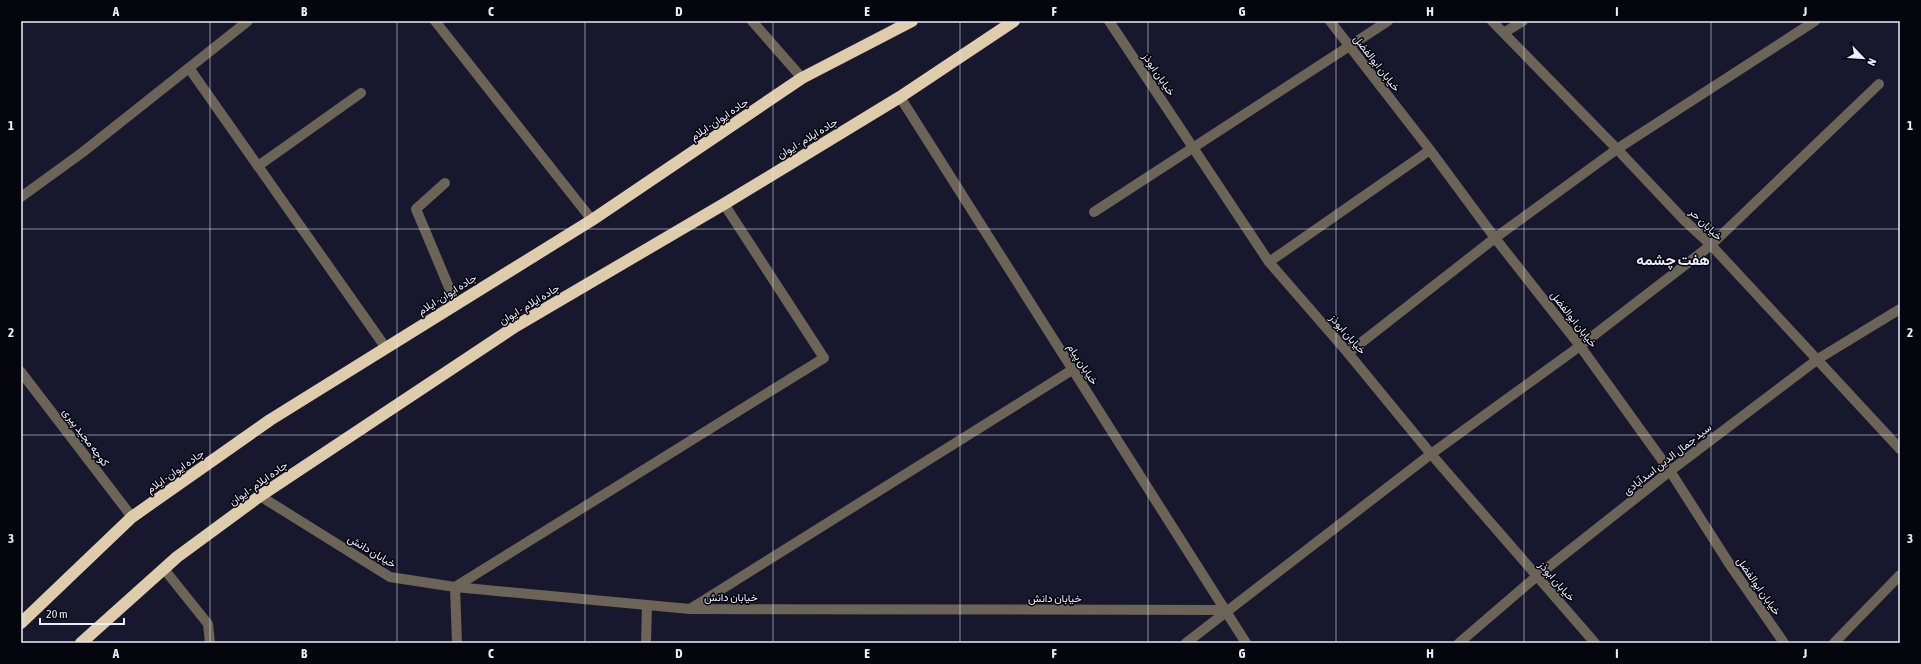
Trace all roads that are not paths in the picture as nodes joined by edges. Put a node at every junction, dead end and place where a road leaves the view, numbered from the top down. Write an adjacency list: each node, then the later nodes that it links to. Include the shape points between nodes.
1 (248, 21): 14 (street)
2 (435, 21): 27 (street)
3 (752, 21): 15 (street)
4 (912, 21): 15 (highway, جاده ایوان- ایلام)
5 (1014, 21): 18 (highway, جاده ایلام - ایوان)
6 (1109, 21): 19 (street, خیابان ابوذز)
7 (1330, 21): 13 (street, خیابان ابوالفضل)
8 (1388, 21): 13 (street)
9 (1492, 21): 12 (street, خیابان حر)
10 (1523, 21): 12 (street)
11 (1815, 21): 20 (street)
12 (1505, 32): 20 (street, خیابان حر)
13 (1349, 47): 19 (street); 21 (street, خیابان ابوالفضل)
14 (189, 68): 22 (street); 24 (street, via 83,152)
15 (802, 78): 27 (highway, جاده ایوان- ایلام)
16 (1879, 84): 29 (street)
17 (362, 93): 22 (street)
18 (900, 97): 25 (highway, جاده ایلام - ایوان); 37 (street, خیابان پیام)
19 (1194, 147): 26 (street); 30 (street, خیابان ابوذز)
20 (1617, 148): 28 (street); 29 (street, خیابان حر)
21 (1430, 150): 28 (street, خیابان ابوالفضل); 30 (street)
22 (258, 166): 34 (street)
23 (444, 183): 31 (street, via 416,209)
24 (21, 197)
25 (724, 204): 42 (highway, جاده ایلام - ایوان, via 516,326); 47 (street, via 824,358)
26 (1094, 212)
27 (592, 220): 31 (highway, جاده ایوان- ایلام)
28 (1494, 238): 33 (street, خیابان ابوالفضل); 35 (street)
29 (1711, 245): 33 (street); 36 (street, خیابان حر)
30 (1269, 262): 35 (street, خیابان ابوذز)
31 (456, 304): 34 (highway, جاده ایوان- ایلام)
32 (1900, 309): 36 (street, سید جمال الدین اسدآبادی)
33 (1580, 346): 40 (street); 41 (street, خیابان ابوالفضل)
34 (386, 348): 43 (highway, جاده ایوان- ایلام, via 270,420)
35 (1348, 353): 40 (street, خیابان ابوذز)
36 (1818, 359): 39 (street, خیابان حر); 41 (street, سید جمال الدین اسدآبادی)
37 (1072, 370): 49 (street); 50 (street, خیابان پیام)
38 (21, 372): 43 (street, کوچه مجید پیری)
39 (1900, 449)
40 (1431, 454): 46 (street, خیابان ابوذز); 50 (street)
41 (1670, 471): 46 (street, سید جمال الدین اسدآبادی); 60 (street, خیابان ابوالفضل)
42 (260, 496): 44 (highway, جاده ایلام - ایوان); 47 (street, خیابان دانش, via 390,577)
43 (132, 517): 51 (highway, جاده ایوان- ایلام)
44 (164, 569): 52 (highway, جاده ایلام - ایوان); 53 (street, via 208,624)
45 (1900, 575): 61 (street)
46 (1537, 576): 58 (street, سید جمال الدین اسدآبادی); 59 (street, خیابان ابوذز)
47 (455, 587): 48 (street, خیابان دانش); 54 (street)
48 (646, 605): 49 (street, خیابان دانش); 55 (street)
49 (690, 609): 50 (street, خیابان دانش)
50 (1227, 610): 56 (street); 57 (street, خیابان پیام)
51 (21, 624)
52 (81, 643)
53 (210, 643)
54 (457, 643)
55 (646, 643)
56 (1186, 643)
57 (1246, 643)
58 (1460, 643)
59 (1596, 643)
60 (1784, 643)
61 (1834, 643)

